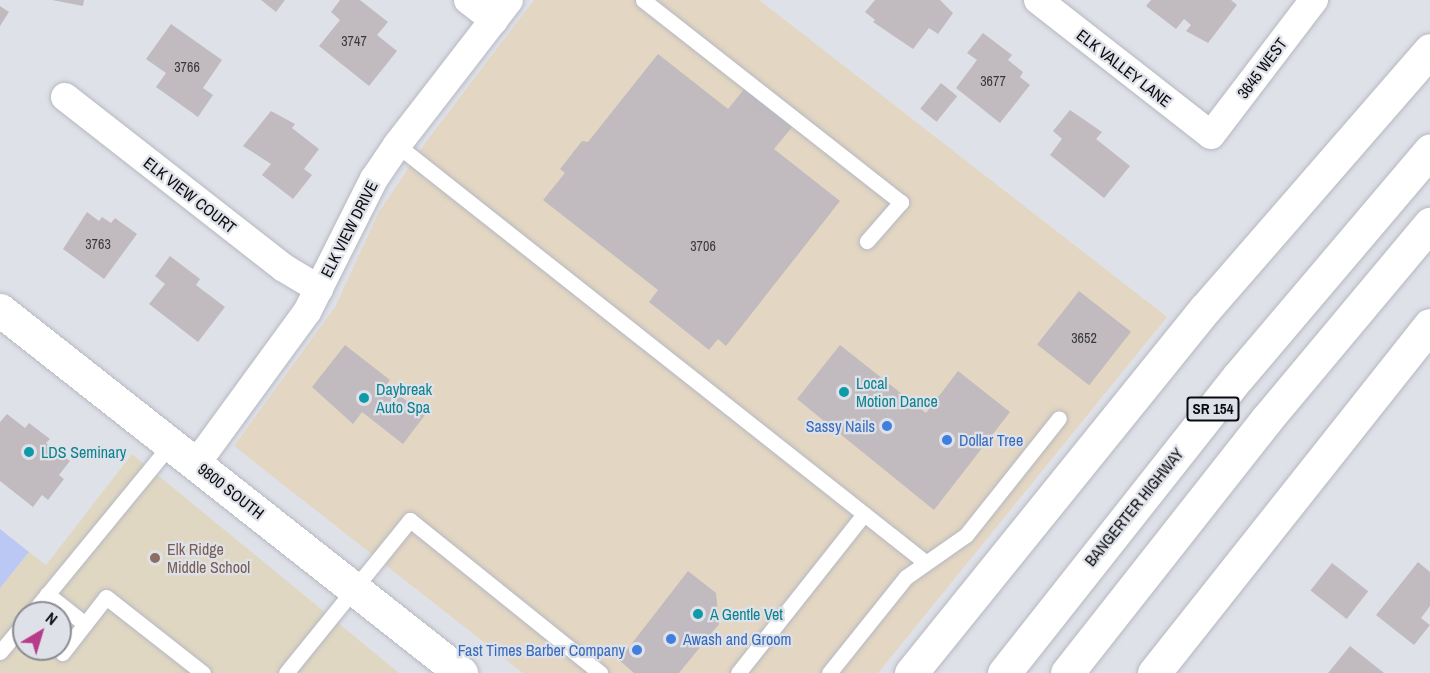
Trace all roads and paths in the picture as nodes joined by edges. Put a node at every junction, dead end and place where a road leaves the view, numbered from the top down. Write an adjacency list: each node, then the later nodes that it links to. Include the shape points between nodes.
1 (468, 0): 5 (street)
2 (642, 0): 12 (lane, via 901,202)
3 (1038, 0): 8 (street, ELK VALLEY LANE)
4 (1314, 0): 8 (street, 3645 WEST)
5 (501, 10): 9 (street, ELK VIEW DRIVE)
6 (1430, 50): 34 (main road, via 1204,309)
7 (64, 97): 13 (street, ELK VIEW COURT, via 284,268)
8 (1211, 135)
9 (397, 145): 13 (street, ELK VIEW DRIVE, via 374,179); 19 (lane)
10 (1430, 151): 35 (main road, BANGERTER HIGHWAY / SR 154, via 1238,377)
11 (1430, 224): 36 (main road, SR 154, via 1266,420)
12 (867, 241)
13 (319, 289): 18 (street, ELK VIEW DRIVE, via 292,335)
14 (0, 310): 17 (main road, 9800 SOUTH)
15 (1430, 325): 37 (main road)
16 (1059, 418): 20 (lane, via 966,535)
17 (171, 444): 18 (main road, 9800 SOUTH); 22 (lane)
18 (196, 464): 21 (main road, 9800 SOUTH)
19 (864, 514): 20 (lane); 32 (lane)
20 (925, 562): 33 (lane, via 906,577)
21 (353, 588): 29 (lane); 30 (main road, 9800 SOUTH); 31 (lane, via 410,520)
22 (47, 594): 23 (lane); 24 (lane)
23 (41, 601)
24 (85, 624): 26 (lane); 28 (lane, via 106,597)
25 (12, 637): 27 (lane)
26 (72, 640)
27 (0, 652)
28 (203, 673)
29 (285, 673)
30 (461, 673)
31 (600, 673)
32 (738, 673)
33 (829, 673)
34 (911, 673)
35 (1004, 673)
36 (1067, 673)
37 (1154, 673)

